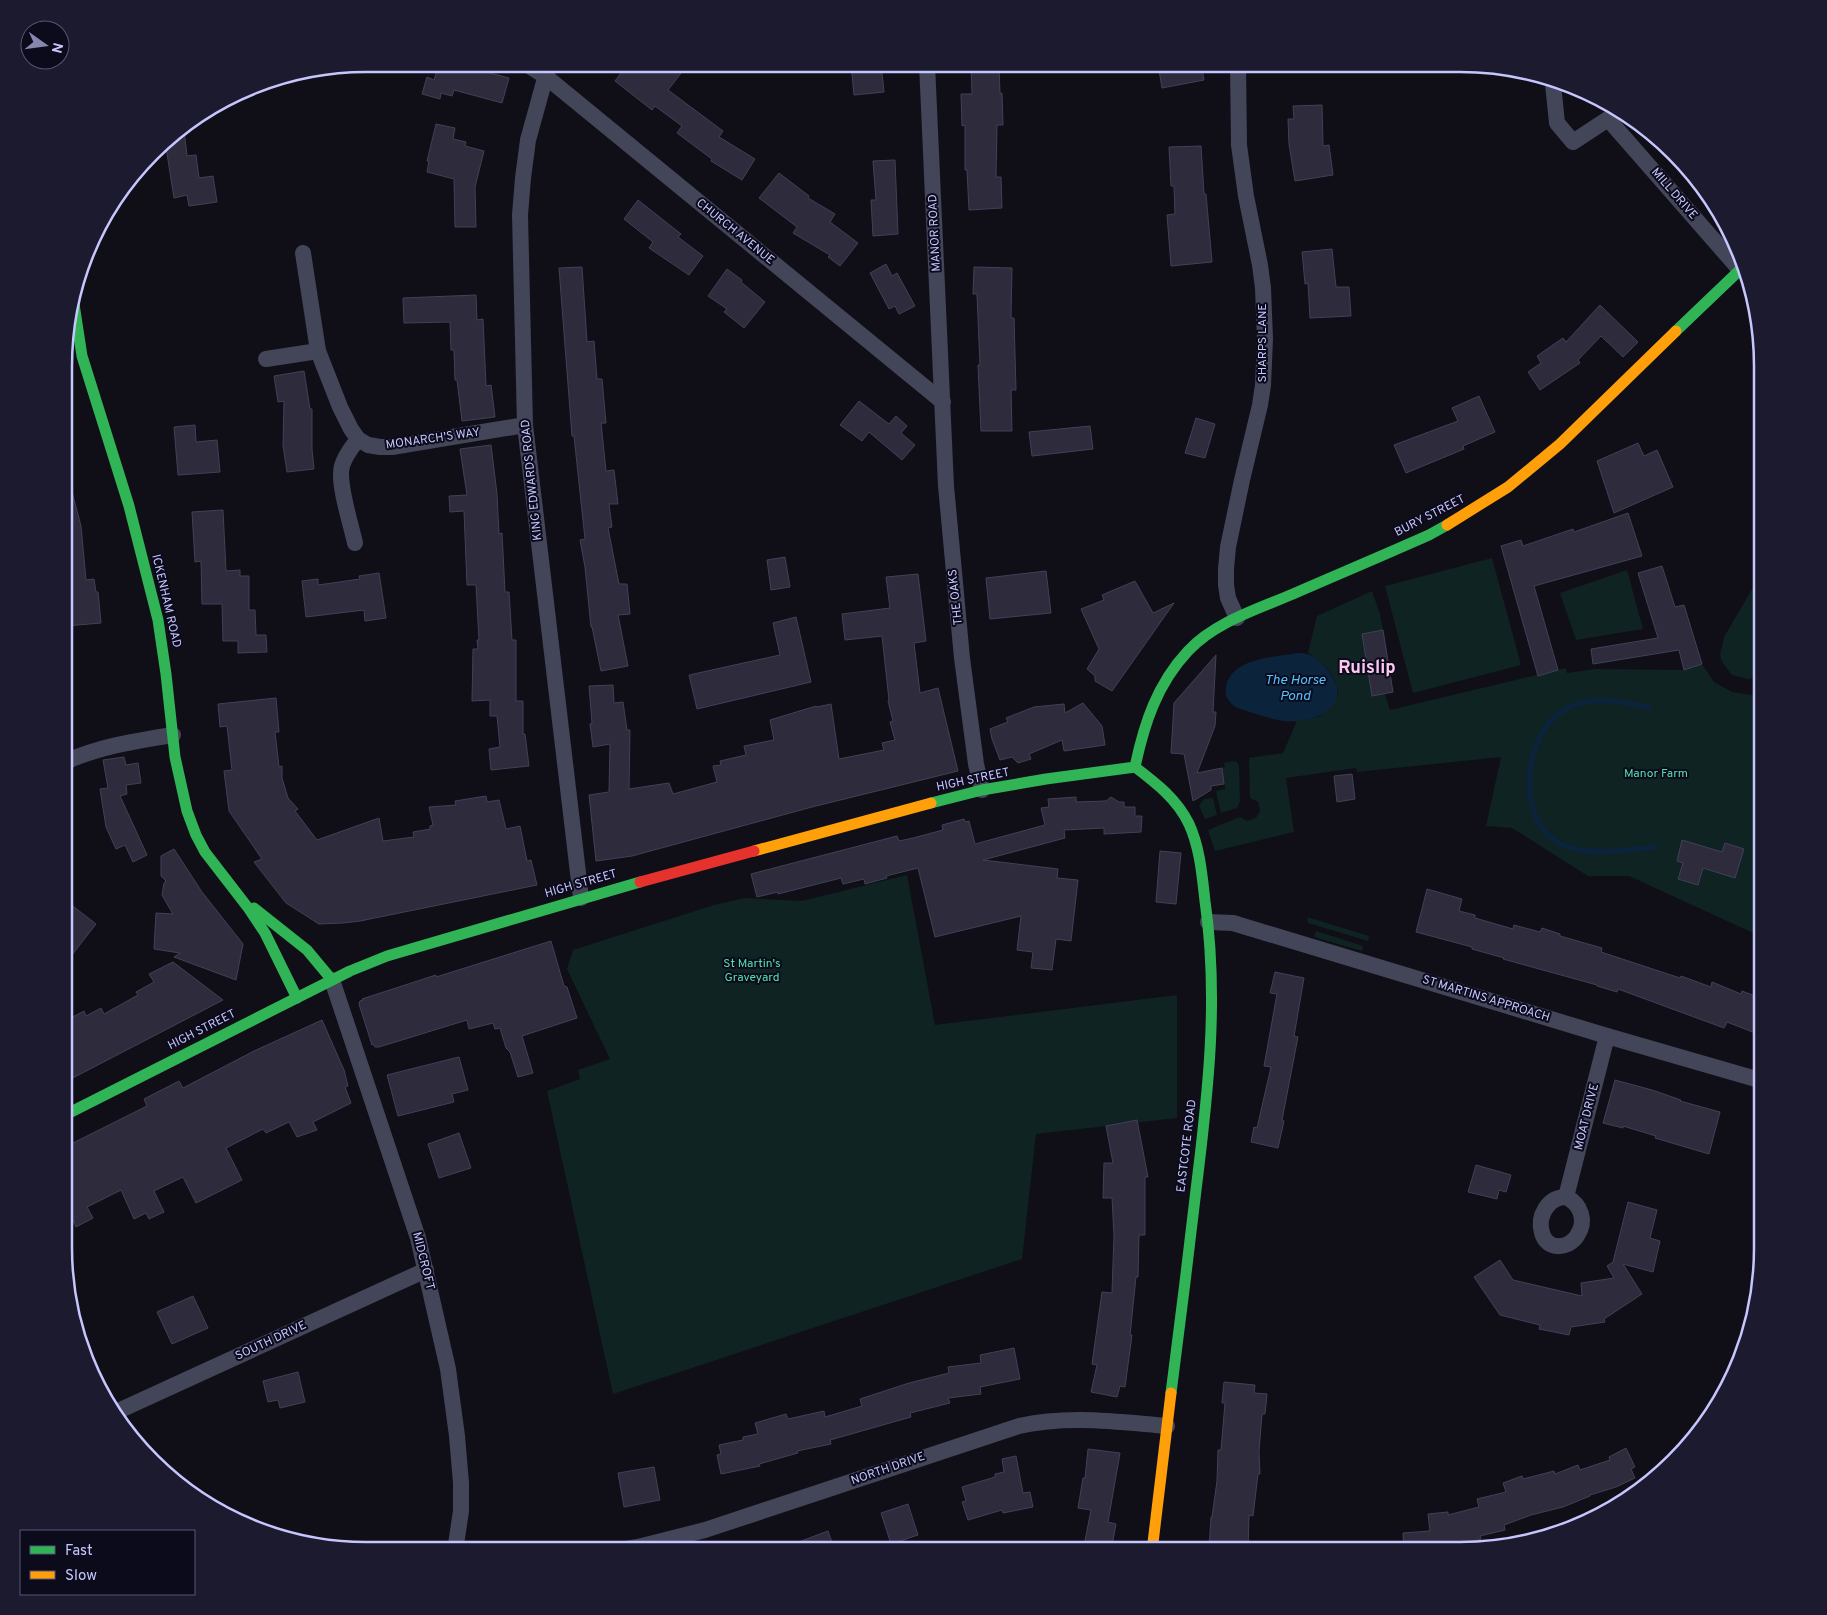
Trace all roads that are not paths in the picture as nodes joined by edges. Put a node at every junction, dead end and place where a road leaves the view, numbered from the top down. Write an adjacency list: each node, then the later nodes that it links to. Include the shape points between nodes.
1 (546, 73): 14 (street, KING EDWARDS ROAD, via 528,140 521,206)
2 (551, 73): 13 (street, CHURCH AVENUE)
3 (927, 73): 13 (street, MANOR ROAD)
4 (1238, 73): 17 (street, SHARPS LANE, via 1239,145 1260,265 1265,339 1260,406 1228,547 1226,586)
5 (1553, 88): 6 (street, MILL DRIVE, via 1556,123 1573,142)
6 (1613, 116): 8 (street, MILL DRIVE)
7 (303, 253): 11 (street)
8 (1734, 258)
9 (1739, 271): 17 (main road, BURY STREET, via 1560,444 1508,487 1429,535)
10 (75, 326): 18 (main road, ICKENHAM ROAD, via 80,352 125,493 158,621)
11 (318, 351): 12 (street); 15 (street, via 340,407)
12 (266, 359)
13 (943, 402): 21 (street, THE OAKS, via 953,570)
14 (525, 425): 15 (street, MONARCH'S WAY, via 392,447 368,445); 23 (street, KING EDWARDS ROAD)
15 (358, 439): 16 (street, via 341,467 340,480)
16 (355, 543)
17 (1237, 618): 20 (main road, BURY STREET, via 1190,649 1175,667 1148,716)
18 (173, 735): 19 (street, via 111,745); 22 (main road, ICKENHAM ROAD, via 178,771 196,835 211,861)
19 (73, 759)
20 (1135, 766): 21 (main road, HIGH STREET); 24 (main road, EASTCOTE ROAD, via 1174,801 1193,833)
21 (982, 790): 23 (main road, HIGH STREET)
22 (240, 896): 25 (main road, ICKENHAM ROAD, via 313,956); 26 (main road, ICKENHAM ROAD, via 279,958)
23 (581, 898): 25 (main road, HIGH STREET, via 387,956)
24 (1208, 922): 27 (street, ST MARTINS APPROACH, via 1233,923); 33 (main road, EASTCOTE ROAD, via 1212,968 1208,1094)
25 (332, 980): 26 (main road, HIGH STREET); 31 (street, MIDCROFT)
26 (297, 998): 29 (main road, HIGH STREET)
27 (1607, 1036): 28 (street, ST MARTINS APPROACH); 30 (street, MOAT DRIVE)
28 (1754, 1078)
29 (73, 1111)
30 (1566, 1197)
31 (426, 1270): 32 (street, SOUTH DRIVE); 34 (street, MIDCROFT, via 448,1369 457,1436 461,1511)
32 (121, 1410)
33 (1167, 1426): 35 (street, NORTH DRIVE, via 1072,1419 1019,1426 705,1530); 36 (main road, EASTCOTE ROAD)
34 (456, 1542)
35 (658, 1542)
36 (1153, 1542)

